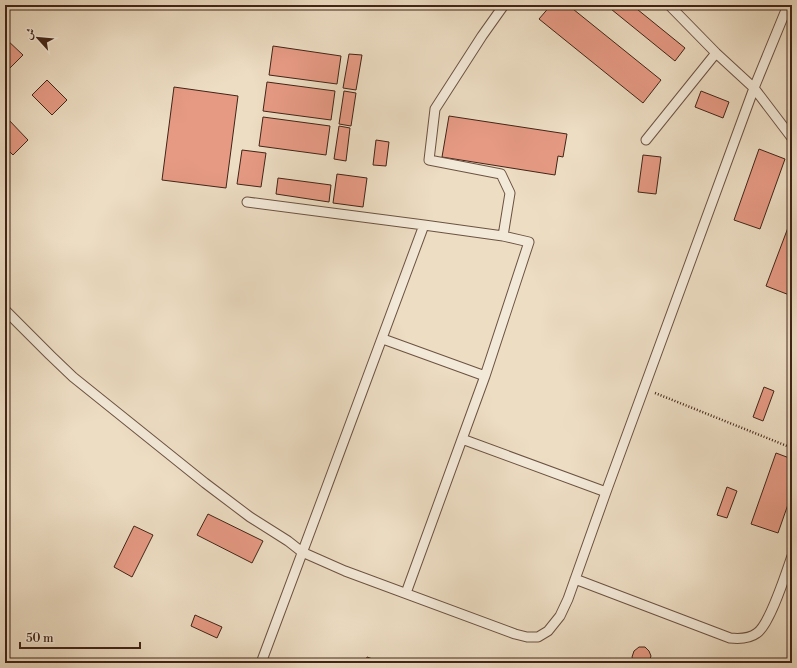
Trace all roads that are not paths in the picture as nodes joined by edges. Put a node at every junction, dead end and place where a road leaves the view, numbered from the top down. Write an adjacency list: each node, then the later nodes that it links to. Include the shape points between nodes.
1 (504, 5): 10 (lane, via 435,109 429,160 501,174 510,193)
2 (668, 5): 4 (lane)
3 (788, 5): 5 (lane)
4 (716, 53): 5 (lane); 7 (lane)
5 (754, 88): 6 (lane); 15 (lane)
6 (792, 138)
7 (646, 140)
8 (247, 202): 9 (lane)
9 (424, 225): 10 (lane); 12 (lane)
10 (503, 236): 13 (lane, via 529,242)
11 (5, 310): 16 (lane, via 73,377 205,483)
12 (383, 339): 13 (lane); 16 (lane)
13 (485, 376): 14 (lane)
14 (462, 439): 15 (lane); 19 (lane)
15 (606, 492): 18 (lane)
16 (302, 552): 19 (lane); 20 (lane)
17 (792, 556): 18 (lane, via 763,628 747,638 738,639)
18 (575, 580): 19 (lane, via 560,616 548,631 538,637 515,634)
19 (406, 593)
20 (261, 663)

